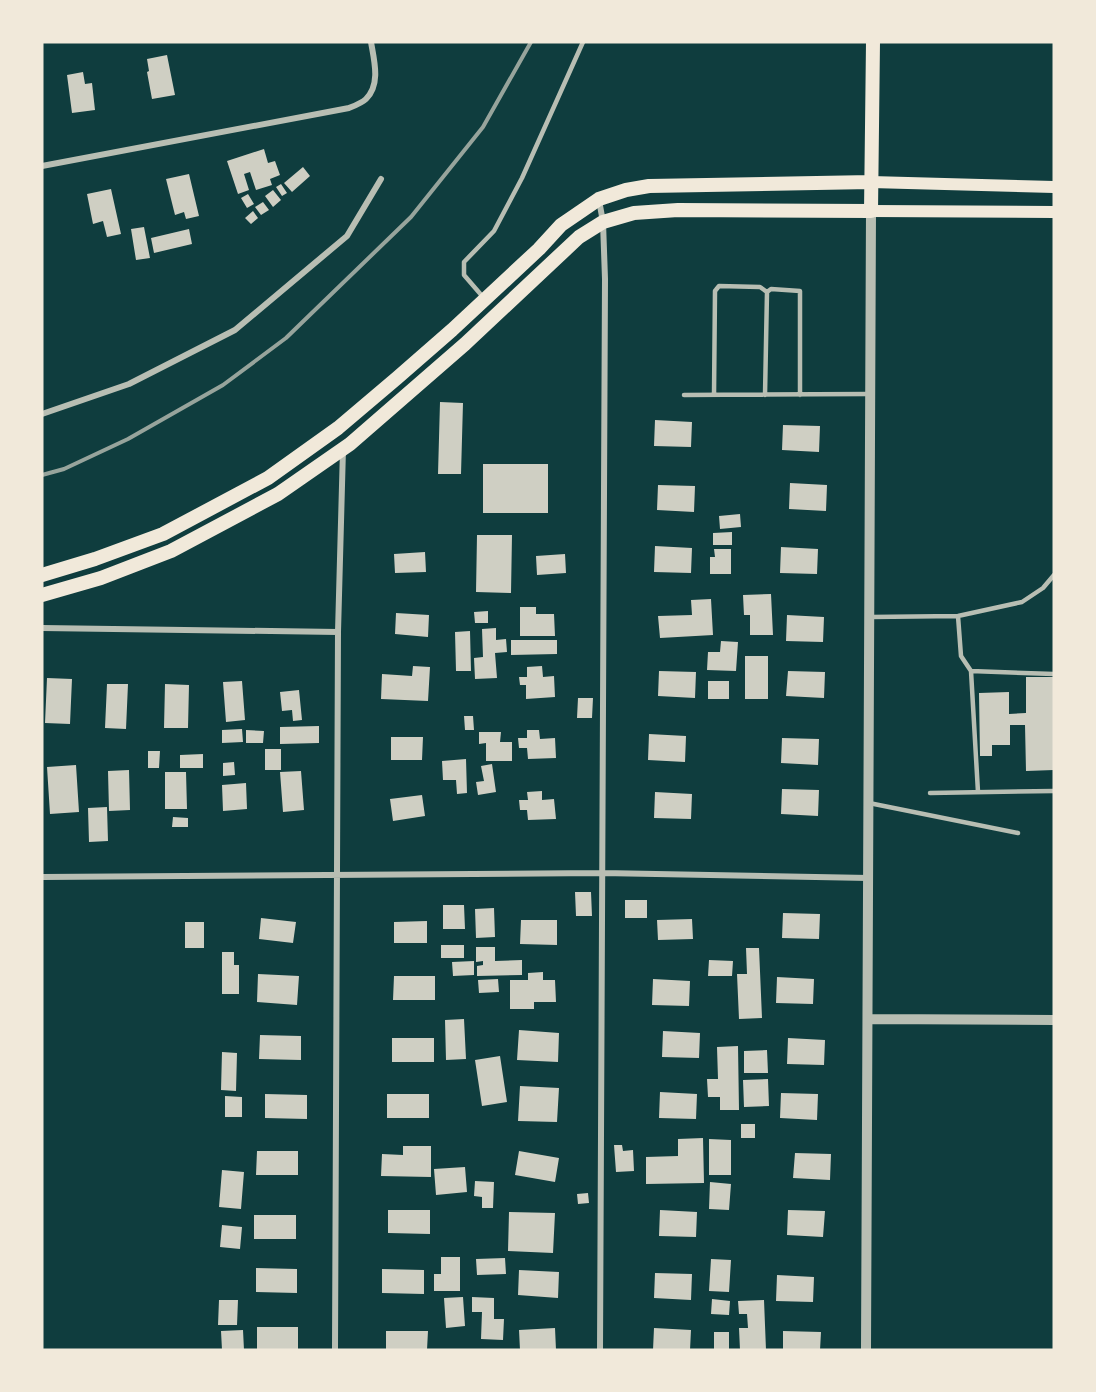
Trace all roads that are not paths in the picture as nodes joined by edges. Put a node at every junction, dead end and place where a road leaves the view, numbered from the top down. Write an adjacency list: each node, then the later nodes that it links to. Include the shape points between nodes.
1 (370, 42): 4 (street, via 375,86 366,100 349,108)
2 (583, 42): 17 (lane, via 494,231 464,262 464,275)
3 (873, 42): 6 (highway)
4 (42, 166)
5 (381, 179): 23 (street, via 347,237 235,330 129,384)
6 (871, 182): 7 (highway); 9 (main road); 13 (highway)
7 (762, 184): 8 (highway); 12 (highway)
8 (649, 186): 10 (highway); 11 (highway)
9 (1054, 187)
10 (599, 199): 15 (street); 17 (highway, via 561,225)
11 (650, 211): 12 (highway); 15 (highway)
12 (761, 211): 13 (highway)
13 (871, 211): 14 (main road); 18 (street)
14 (1054, 212)
15 (603, 222): 24 (highway, via 579,237 465,344); 39 (street)
16 (767, 292): 20 (lane, via 760,287 716,288); 21 (lane); 22 (lane, via 801,292)
17 (485, 299): 25 (highway, via 338,428 268,478 163,534)
18 (870, 394): 22 (lane); 29 (street)
19 (684, 395): 20 (lane)
20 (714, 395): 21 (lane)
21 (765, 395): 22 (lane)
22 (800, 395)
23 (42, 414)
24 (344, 448): 27 (highway, via 278,495 171,551); 31 (street)
25 (42, 575)
26 (1054, 575): 28 (lane, via 1022,602)
27 (42, 595)
28 (958, 616): 29 (lane); 32 (lane, via 961,656)
29 (869, 617): 37 (street)
30 (42, 628): 31 (street)
31 (338, 632): 40 (street)
32 (971, 671): 33 (lane); 35 (lane)
33 (1054, 674)
34 (1054, 791): 35 (lane)
35 (978, 792): 36 (lane)
36 (930, 793)
37 (869, 803): 38 (lane); 42 (street)
38 (1018, 833)
39 (602, 873): 40 (street); 42 (street); 46 (street)
40 (338, 875): 41 (street); 45 (street)
41 (42, 877)
42 (869, 878): 43 (street)
43 (869, 1019): 44 (street); 47 (street)
44 (1054, 1020)
45 (335, 1350)
46 (600, 1350)
47 (866, 1350)

